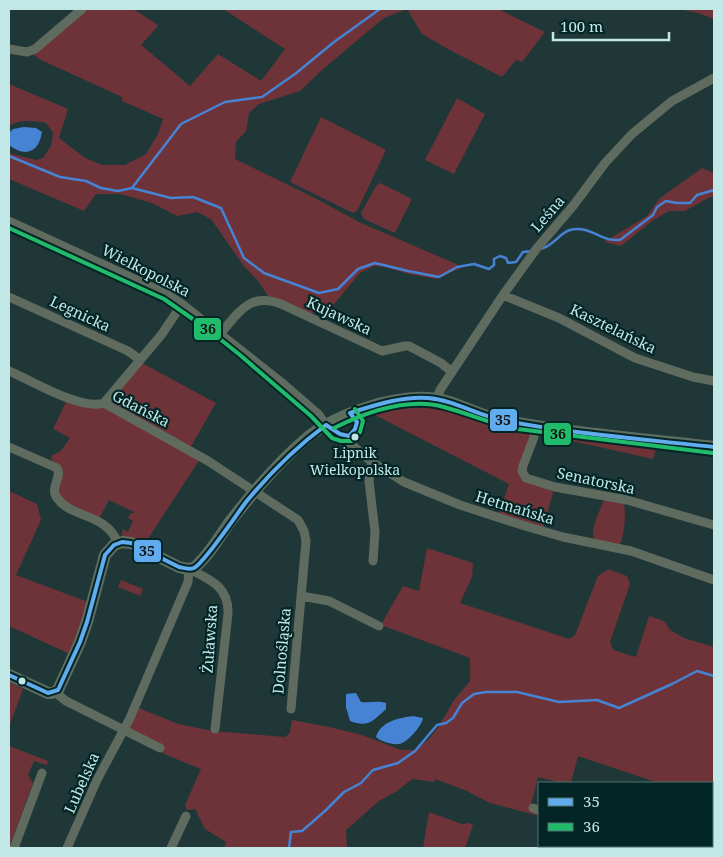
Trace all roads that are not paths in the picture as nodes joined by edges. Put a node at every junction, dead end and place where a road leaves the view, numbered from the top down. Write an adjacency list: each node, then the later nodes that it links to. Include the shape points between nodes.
1 (82, 9): 2 (street, via 35,49 27,52)
2 (9, 49)
3 (714, 78): 5 (street, Leśna, via 672,101 632,134 605,162)
4 (9, 221): 7 (street, Wielkopolska, via 167,294)
5 (503, 295): 11 (street, Leśna); 12 (street, Kasztelańska, via 559,318 636,358)
6 (9, 297): 9 (street, Legnicka)
7 (182, 304): 8 (street, Wielkopolska); 9 (street, via 162,334)
8 (221, 333): 11 (street, Kujawska, via 247,304 269,300 382,351 409,346 441,362); 15 (street, Wielkopolska, via 319,415)
9 (139, 359): 14 (street)
10 (9, 371): 14 (street, Gdańska, via 78,402 95,406)
11 (452, 372): 13 (street, Leśna)
12 (714, 381)
13 (437, 399): 15 (street, via 416,398 382,404 350,413); 16 (street, via 499,419)
14 (104, 403): 20 (street, Gdańska, via 191,451)
15 (326, 425): 19 (street, Hetmańska); 20 (street, via 295,448)
16 (535, 425): 18 (street); 21 (street, Senatorska, via 522,471 526,478 641,504)
17 (9, 447): 22 (street, via 57,468 59,475 54,489 58,499 106,525)
18 (714, 448)
19 (372, 462): 23 (street, via 369,481 375,532); 25 (street, Hetmańska, via 413,487 460,505 563,537 639,554)
20 (254, 491): 24 (street, via 199,563); 26 (street, Dolnośląska, via 298,520 304,531 306,542)
21 (714, 525)
22 (118, 543): 24 (street, via 131,543); 29 (street, via 105,555 80,642 63,682)
23 (373, 560)
24 (189, 569): 31 (street, Żuławska, via 216,584 228,601); 32 (street, Lubelska, via 188,582)
25 (714, 580)
26 (301, 596): 27 (street, Dolnośląska, via 329,600); 30 (street, Dolnośląska)
27 (379, 626)
28 (9, 675): 29 (street, via 48,693)
29 (55, 692): 32 (street)
30 (291, 709)
31 (215, 729)
32 (123, 730): 33 (street); 37 (street, Lubelska)
33 (160, 748)
34 (42, 773): 36 (street)
35 (186, 816): 38 (street)
36 (14, 848)
37 (67, 848)
38 (171, 848)

